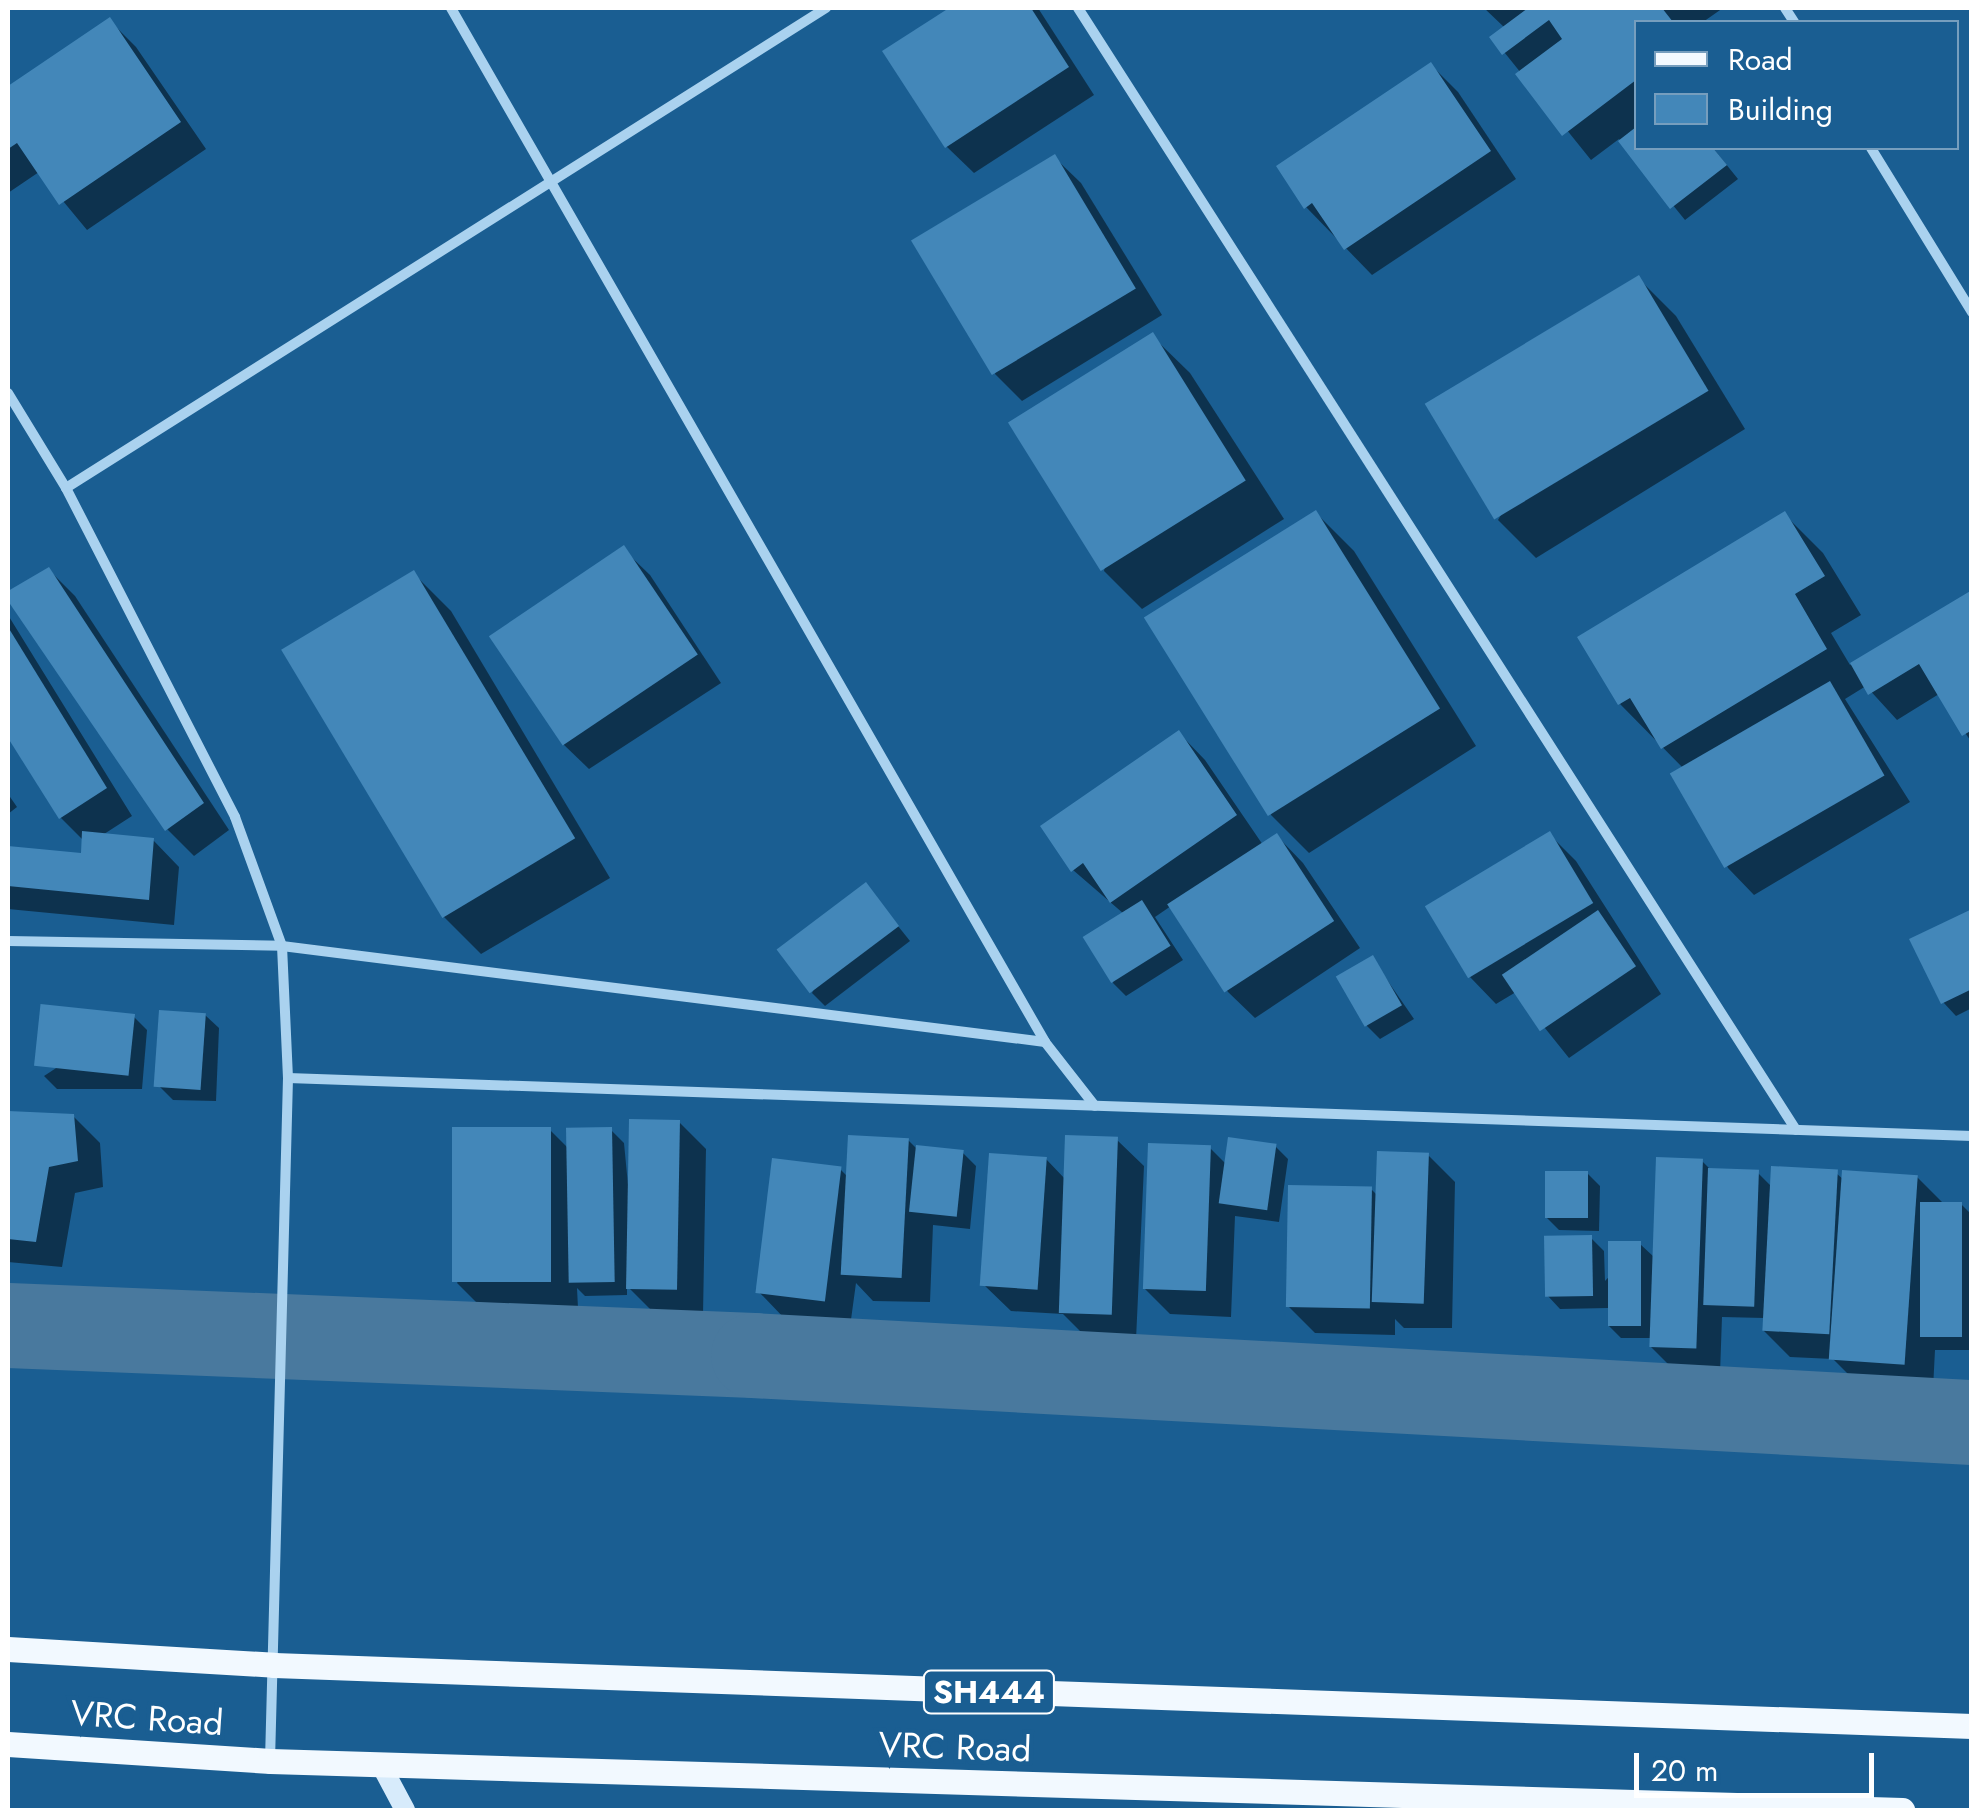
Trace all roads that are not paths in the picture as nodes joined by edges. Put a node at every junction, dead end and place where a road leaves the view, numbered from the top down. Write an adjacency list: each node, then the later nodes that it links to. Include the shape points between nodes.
1 (452, 8): 5 (street)
2 (826, 8): 5 (street)
3 (1078, 8): 14 (street)
4 (1871, 150): 6 (street)
5 (554, 180): 8 (street); 11 (street)
6 (1972, 312)
7 (8, 393): 8 (street)
8 (66, 488): 10 (street, via 234,817)
9 (8, 941): 10 (street)
10 (282, 946): 11 (street); 12 (street)
11 (1045, 1042): 13 (street)
12 (288, 1078): 13 (street); 17 (street)
13 (1095, 1106): 14 (street)
14 (1796, 1130): 15 (street)
15 (1972, 1136)
16 (8, 1650): 17 (main road, SH444)
17 (274, 1665): 18 (main road, SH444); 20 (street)
18 (1972, 1726)
19 (8, 1744): 20 (main road, VRC Road)
20 (270, 1762): 21 (main road, VRC Road)
21 (381, 1765): 22 (street); 23 (main road, VRC Road)
22 (405, 1810)
23 (1902, 1810)

